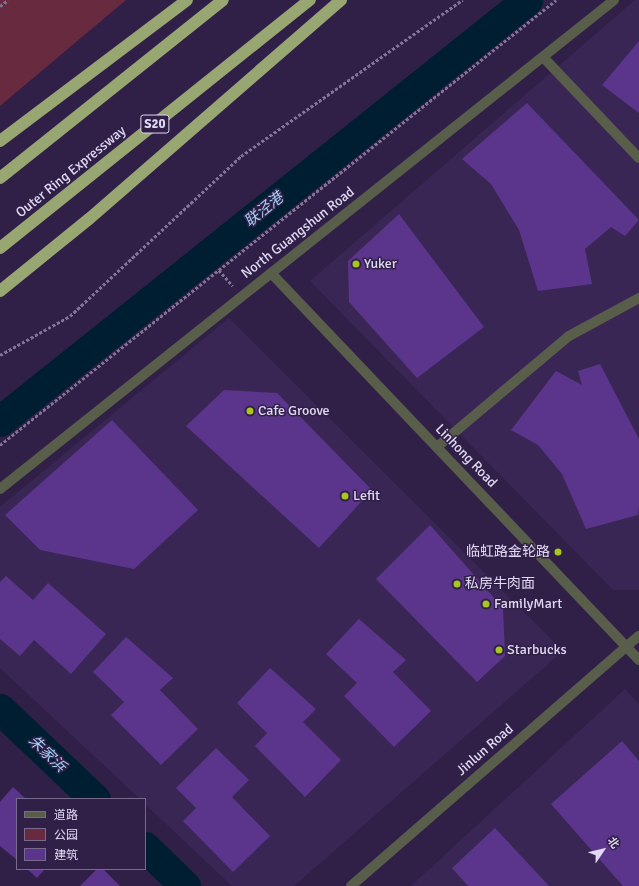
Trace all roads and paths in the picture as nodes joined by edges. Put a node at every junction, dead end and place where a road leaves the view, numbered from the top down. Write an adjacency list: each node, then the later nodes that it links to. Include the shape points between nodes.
1 (8, 0): 9 (path)
2 (187, 0): 11 (highway)
3 (223, 0): 13 (highway)
4 (310, 0): 14 (highway, Outer Ring Expressway / S20)
5 (341, 0): 17 (highway, via 101,209)
6 (462, 0): 20 (path, via 241,156 70,316)
7 (556, 0): 15 (path)
8 (614, 0): 10 (street, North Guangshun Road)
9 (0, 6)
10 (543, 57): 12 (street); 16 (street, North Guangshun Road)
11 (0, 141)
12 (639, 158)
13 (0, 178)
14 (0, 248)
15 (219, 270): 18 (path); 21 (path)
16 (271, 272): 18 (street, North Guangshun Road); 22 (street, Linhong Road)
17 (0, 291)
18 (241, 295): 23 (street, North Guangshun Road)
19 (639, 298): 22 (street, via 569,336)
20 (0, 355)
21 (0, 445)
22 (437, 447): 25 (street, Linhong Road)
23 (0, 489)
24 (639, 636): 25 (street, Jinlun Road)
25 (627, 647): 26 (street, Linhong Road); 27 (street, Jinlun Road)
26 (639, 660)
27 (351, 886)

